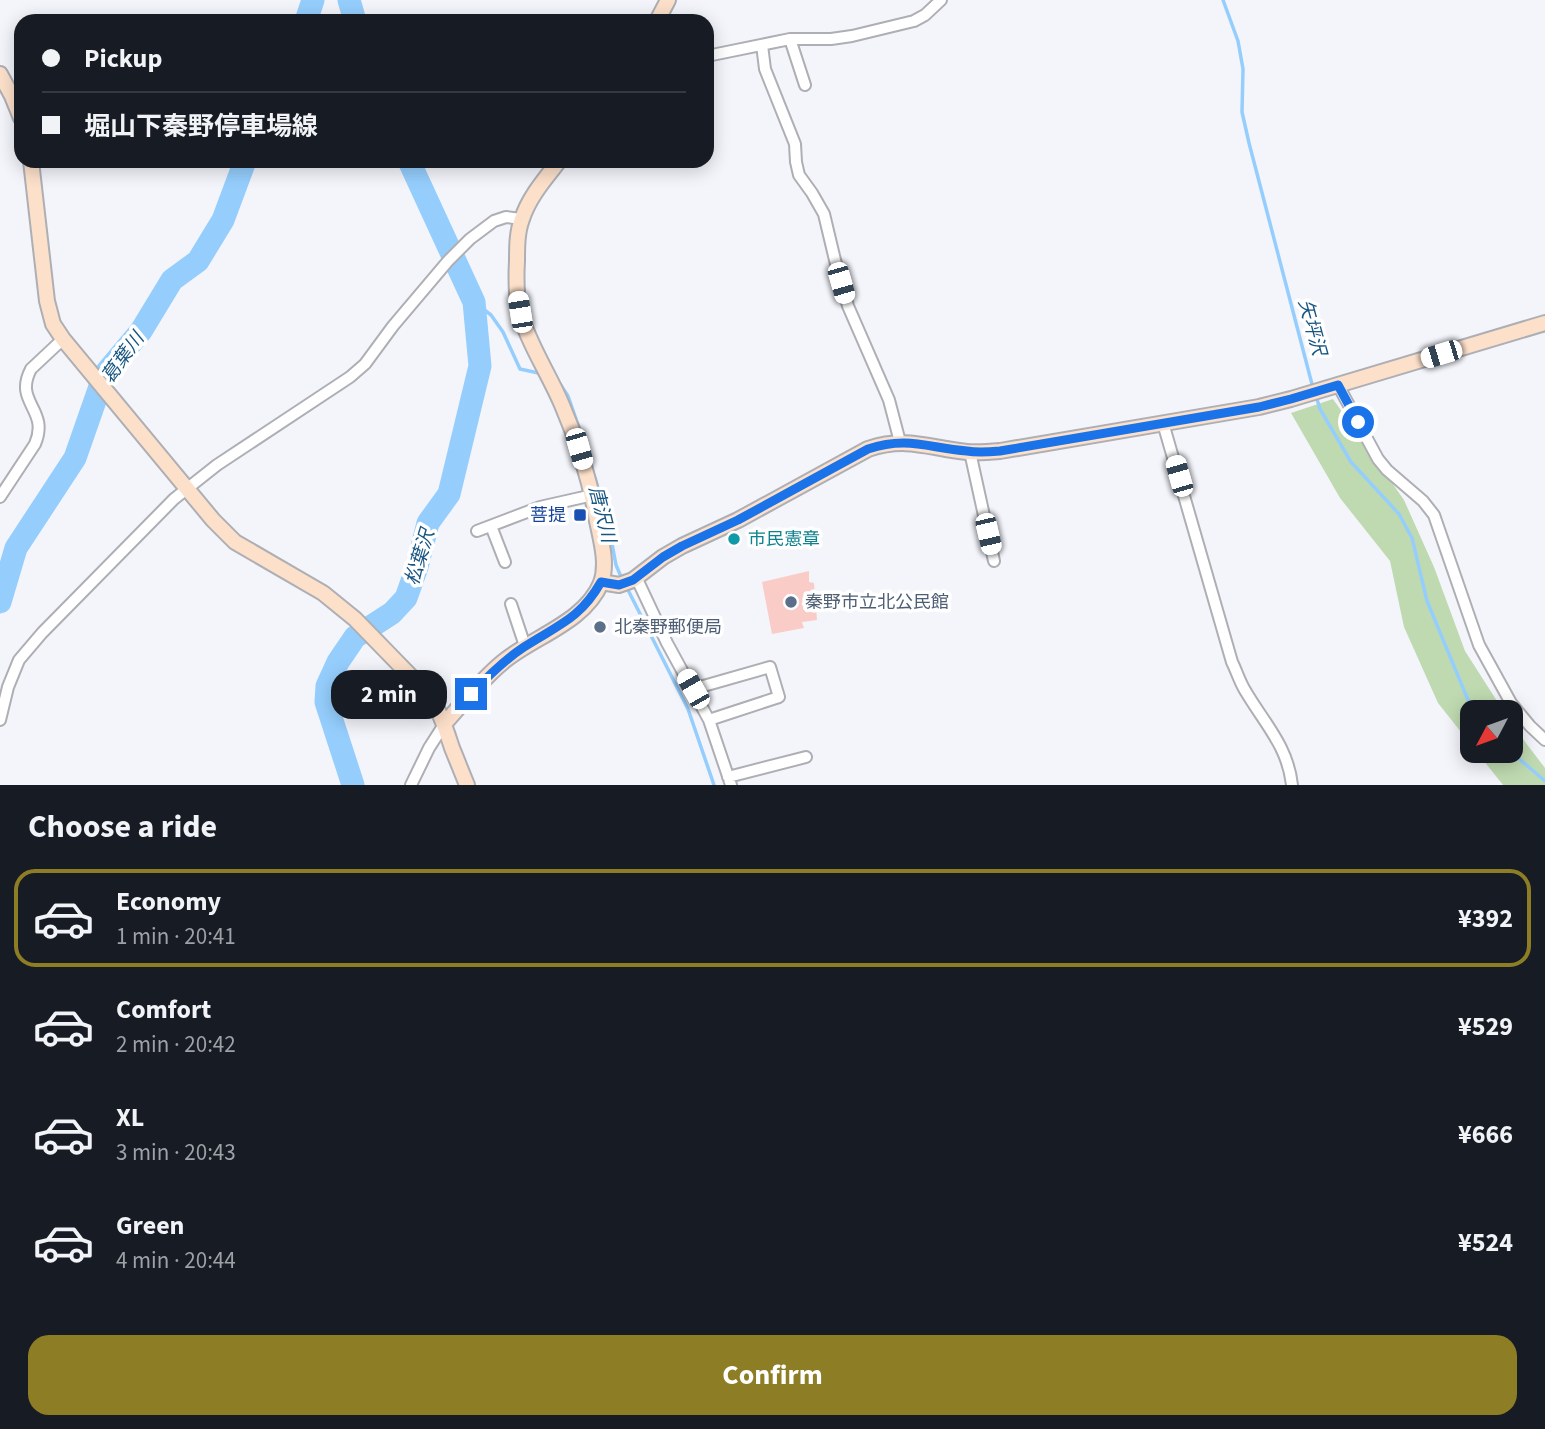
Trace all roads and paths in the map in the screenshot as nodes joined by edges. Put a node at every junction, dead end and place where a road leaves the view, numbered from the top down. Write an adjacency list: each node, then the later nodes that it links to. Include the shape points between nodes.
1 (941, 0): 2 (street, via 914,21 852,36)
2 (790, 39): 3 (street); 6 (street)
3 (762, 45): 4 (street); 15 (street, via 765,69 795,144 799,175 824,214 848,306 889,400)
4 (714, 55)
5 (0, 74): 7 (street)
6 (805, 85)
7 (14, 101)
8 (32, 168): 12 (street, via 47,301)
9 (554, 168): 10 (street)
10 (521, 219): 17 (street, via 494,221 470,239 365,364); 18 (street, via 516,289 520,312 579,449)
11 (1545, 323): 13 (street)
12 (63, 340): 17 (street); 19 (street, via 28,375 26,395 40,423 39,435)
13 (1338, 385): 14 (street, via 1259,407); 32 (street, via 1378,459 1434,515 1479,645 1511,703)
14 (1163, 423): 16 (street); 37 (street, via 1233,662 1244,690 1282,747)
15 (900, 442): 16 (street); 24 (street, via 868,449 673,551)
16 (970, 452): 22 (street)
17 (186, 489): 29 (street, via 19,660); 31 (street, via 235,542 323,593 360,624 425,691)
18 (593, 495): 20 (street, via 540,507); 25 (street, via 604,561)
19 (0, 497)
20 (491, 526): 21 (street); 23 (street)
21 (477, 531)
22 (994, 561)
23 (505, 562)
24 (629, 581): 25 (street); 28 (street)
25 (601, 582): 27 (street, via 578,614)
26 (511, 604): 27 (street)
27 (525, 646): 31 (street, via 490,673)
28 (693, 689): 30 (street); 30 (street, via 770,667 779,697)
29 (0, 720)
30 (709, 720): 34 (street)
31 (445, 723): 35 (street); 36 (street)
32 (1545, 740)
33 (806, 757): 34 (street)
34 (729, 781)
35 (411, 785)
36 (467, 785)
37 (1293, 785)

